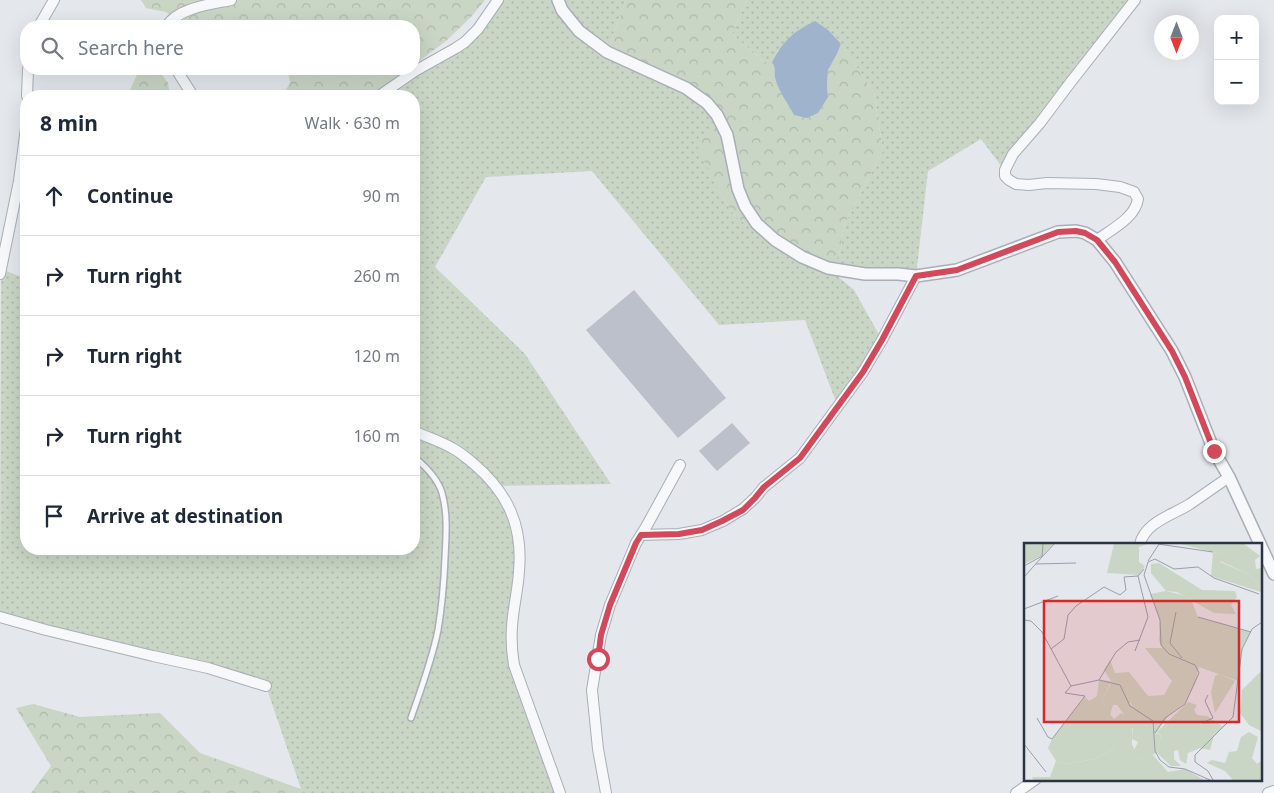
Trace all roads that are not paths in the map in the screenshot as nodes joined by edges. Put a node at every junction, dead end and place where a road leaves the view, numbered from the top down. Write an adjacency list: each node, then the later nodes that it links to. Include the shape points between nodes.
1 (54, 0): 2 (street); 7 (street)
2 (59, 0)
3 (231, 0): 8 (street, via 190,10)
4 (498, 0): 9 (street, via 478,30 465,42)
5 (558, 0): 19 (street, via 579,31 607,52 686,88 707,103 727,136 738,189 745,206 756,224 775,240 828,268 865,274)
6 (1135, 0): 17 (street, via 1013,154 1005,170 1005,176 1016,184 1096,184 1134,192 1138,199 1131,214)
7 (42, 20)
8 (172, 20)
9 (420, 68)
10 (28, 75): 13 (street)
11 (180, 75): 14 (street)
12 (409, 75): 15 (street)
13 (27, 90)
14 (190, 90)
15 (388, 90)
16 (20, 168): 18 (street)
17 (1097, 240): 19 (street, via 1076,231 1058,232 957,270); 23 (street, via 1115,262 1172,351)
18 (0, 274)
19 (916, 276): 24 (street, via 863,372 800,458 764,487 743,510 722,521 702,530 679,534)
20 (420, 434): 34 (street, via 452,448 483,472 507,502 515,521 520,571 512,628 514,665)
21 (420, 464): 31 (lane, via 442,491 446,534 438,631)
22 (680, 465): 24 (street)
23 (1228, 477): 25 (street, via 1152,526); 26 (street)
24 (641, 535): 35 (street, via 610,605 601,635 592,690)
25 (1140, 543)
26 (1260, 543)
27 (1262, 548): 28 (street)
28 (1274, 574)
29 (0, 617): 30 (street, via 208,668)
30 (266, 686)
31 (411, 718)
32 (1035, 780): 36 (street)
33 (1274, 791): 37 (street)
34 (560, 793)
35 (606, 793)
36 (1016, 793)
37 (1268, 793)

